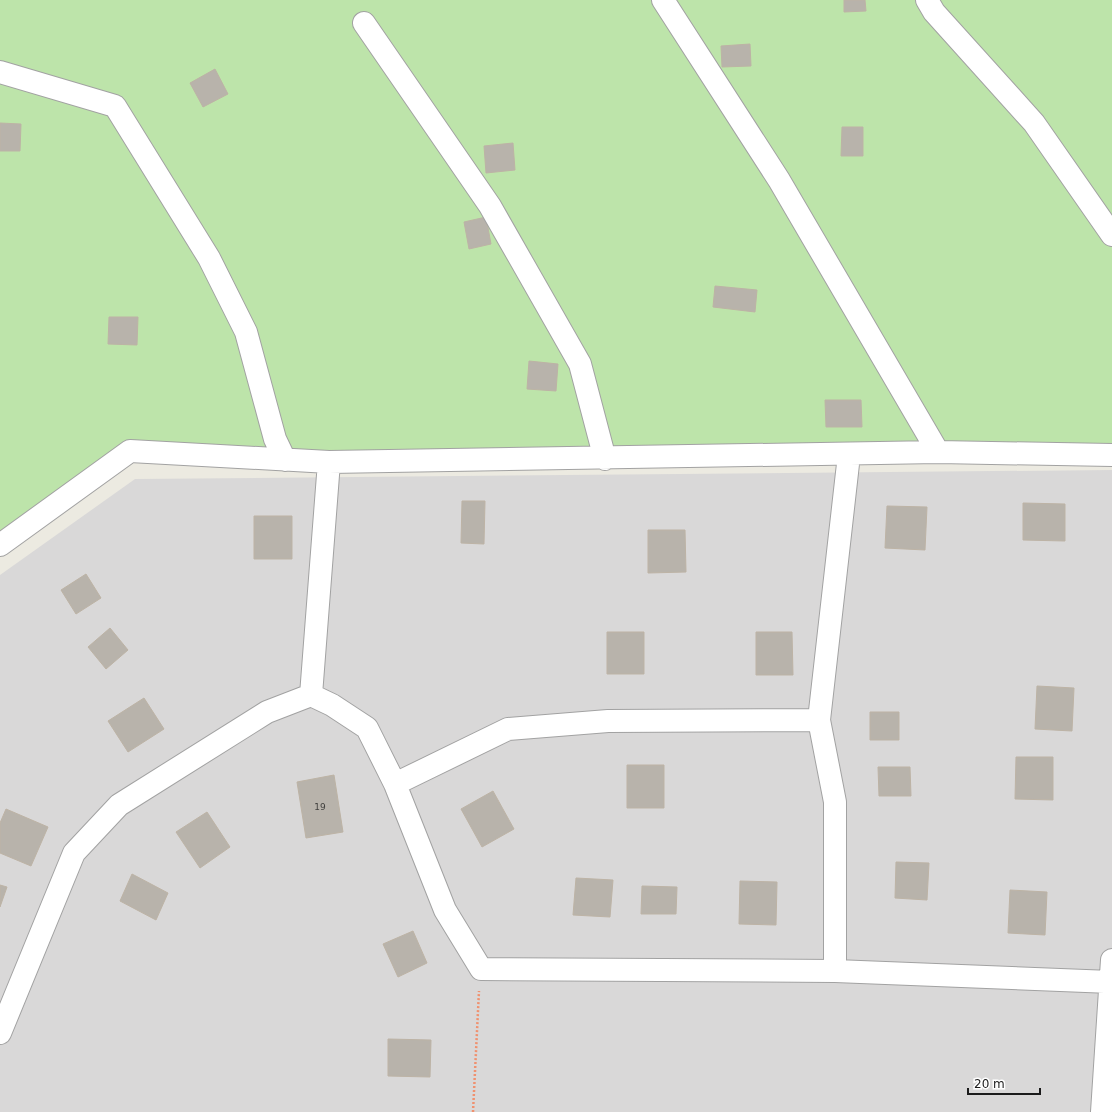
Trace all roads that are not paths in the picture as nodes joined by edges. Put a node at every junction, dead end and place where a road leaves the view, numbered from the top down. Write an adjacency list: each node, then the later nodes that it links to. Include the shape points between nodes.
1 (663, 0): 6 (street, via 779,180)
2 (927, 0): 5 (street, via 934,12 1034,123)
3 (364, 23): 9 (street, via 490,206 580,364)
4 (0, 72): 10 (street, via 115,106 209,258 246,332 275,439)
5 (1112, 235)
6 (938, 452): 7 (street); 8 (street)
7 (849, 455): 9 (street); 14 (street)
8 (1112, 455)
9 (605, 459): 11 (street)
10 (285, 460): 11 (street); 12 (street, via 130,451)
11 (329, 462): 13 (street)
12 (0, 545)
13 (311, 695): 15 (street, via 332,705 367,728); 19 (street, via 268,712 120,805 74,853)
14 (819, 720): 15 (street, via 608,721 508,729); 17 (street, via 835,802)
15 (395, 784): 17 (street, via 445,910 481,969)
16 (1112, 960): 18 (street)
17 (835, 971): 18 (street)
18 (1111, 982): 20 (street)
19 (0, 1033)
20 (1102, 1112)

